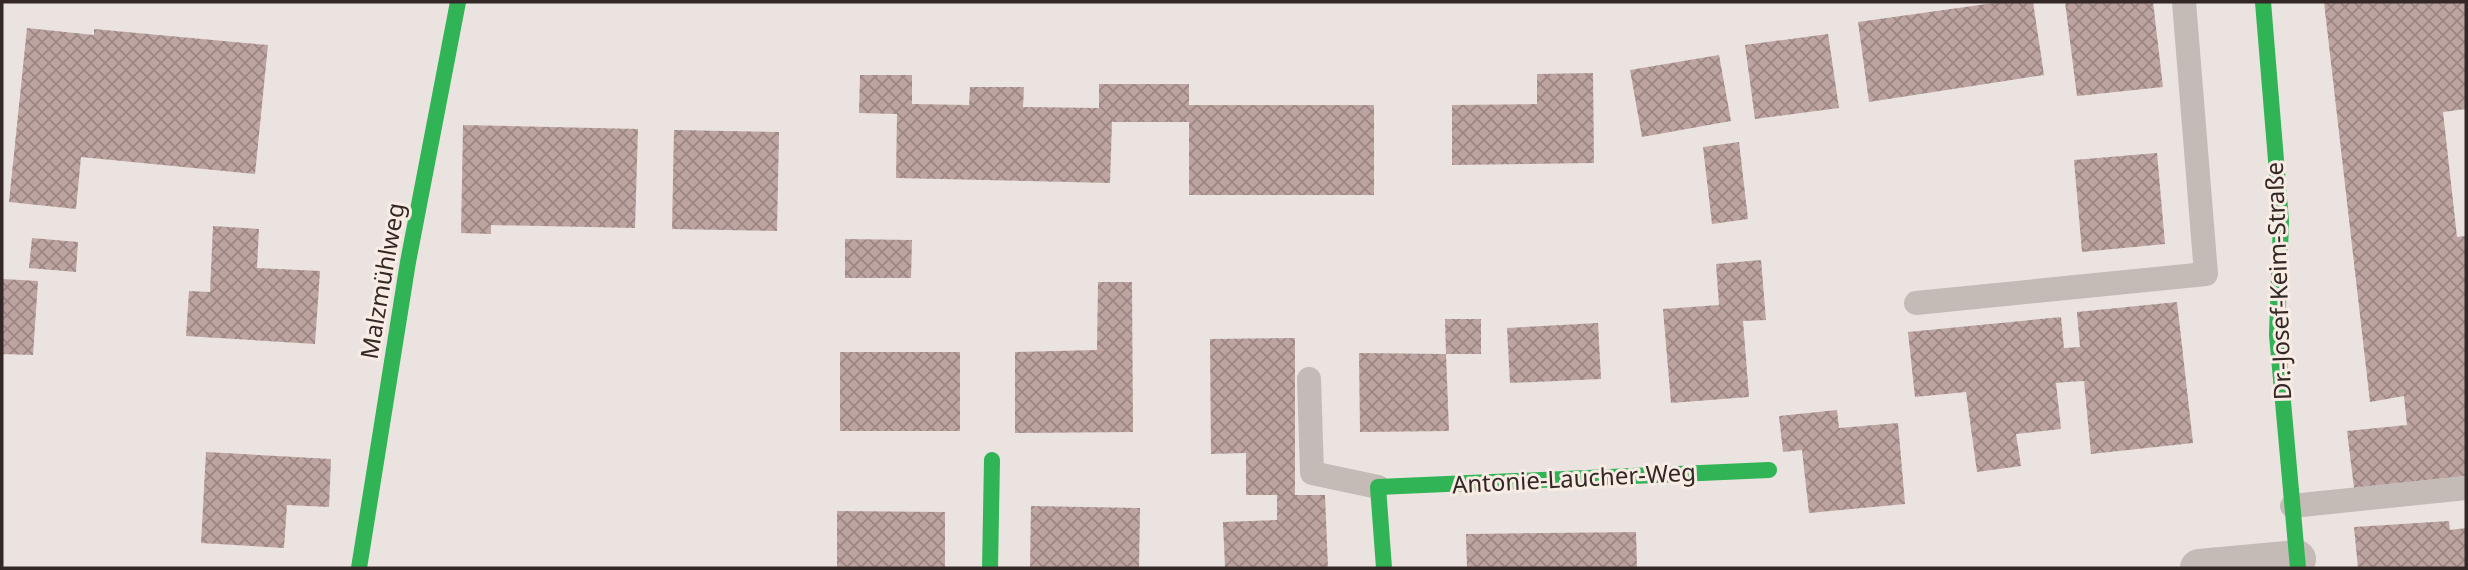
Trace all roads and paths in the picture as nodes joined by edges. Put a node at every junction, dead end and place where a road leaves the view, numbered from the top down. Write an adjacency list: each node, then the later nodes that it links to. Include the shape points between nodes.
1 (458, 2): 12 (street, Malzmühlweg, via 408,262)
2 (2184, 2): 4 (lane, via 2206,274)
3 (2263, 2): 10 (street, Dr.-Josef-Keim-Straße, via 2281,221 2277,335)
4 (1916, 303)
5 (1309, 379): 8 (lane, Antonie-Laucher-Weg, via 1312,473)
6 (992, 460): 13 (street)
7 (1769, 470): 8 (street, Antonie-Laucher-Weg)
8 (1378, 487): 14 (street)
9 (2466, 488): 10 (lane)
10 (2292, 506): 11 (street, Dr.-Josef-Keim-Straße)
11 (2298, 564): 15 (street, Dr.-Josef-Keim-Straße)
12 (359, 568)
13 (990, 568)
14 (1384, 568)
15 (2199, 568)

